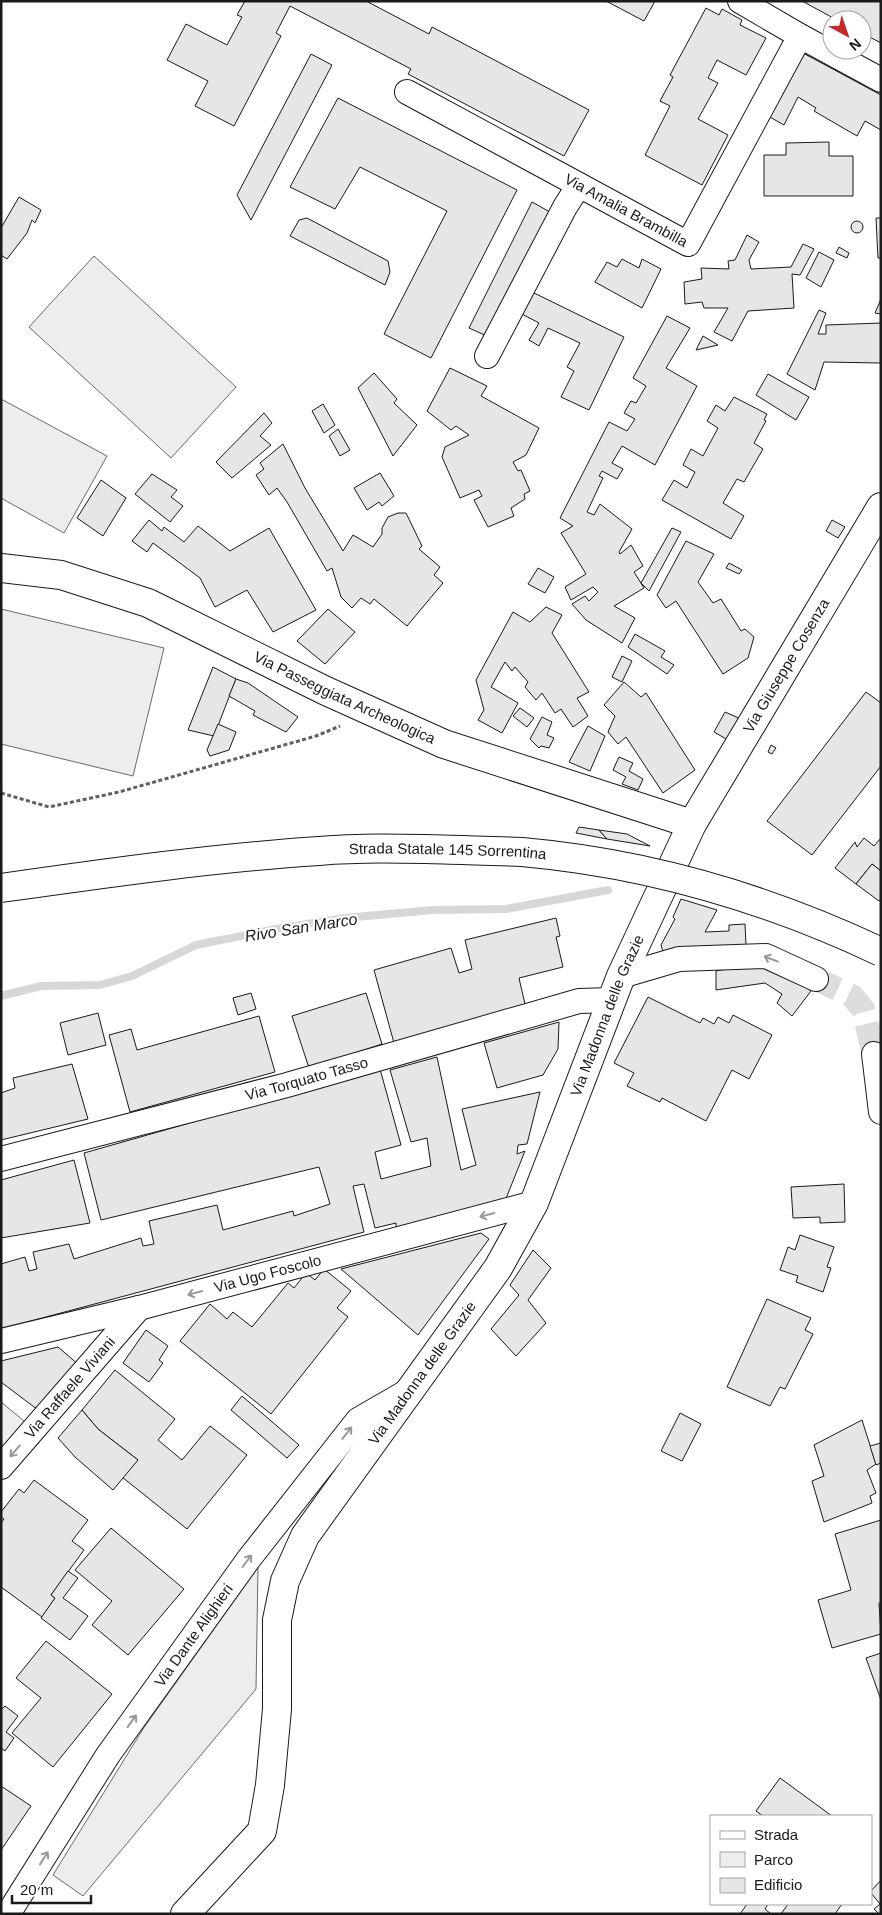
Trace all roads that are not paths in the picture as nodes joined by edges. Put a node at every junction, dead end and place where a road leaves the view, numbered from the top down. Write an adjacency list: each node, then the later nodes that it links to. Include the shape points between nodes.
1 (740, 1): 2 (street)
2 (800, 36): 3 (street); 5 (street, Via Amalia Brambilla, via 688,244)
3 (881, 80)
4 (407, 92): 5 (street, Via Amalia Brambilla)
5 (579, 185): 6 (street)
6 (487, 356)
7 (881, 507): 9 (main road, Via Giuseppe Cosenza)
8 (1, 568): 9 (main road, Via Passeggiata Archeologica, via 61,575 148,603 373,713 444,744)
9 (692, 824): 13 (main road, Via Madonna delle Grazie)
10 (1, 888): 11 (main road, Strada Statale 145 Sorrentina, bridge, via 217,859 321,850 522,852 625,866 733,894 834,930)
11 (881, 952)
12 (816, 979): 13 (street, Via Torquato Tasso, one-way to 13, via 766,956 679,958)
13 (616, 988): 16 (street, Via Torquato Tasso, via 286,1085); 17 (main road, Via Madonna delle Grazie)
14 (874, 1054): 15 (street)
15 (881, 1112)
16 (1, 1159)
17 (534, 1203): 18 (street, Via Ugo Foscolo, one-way to 18); 20 (main road, Via Madonna delle Grazie, via 498,1268)
18 (139, 1308): 19 (street, Via Ugo Foscolo); 21 (street, Via Raffaele Viviani, one-way to 21)
19 (1, 1341)
20 (414, 1387): 22 (street, Via Dante Alighieri, one-way to 20, via 108,1755 248,1560 358,1420); 23 (main road, Via Madonna delle Grazie, via 305,1536 286,1581 277,1620 276,1709 270,1785 262,1831)
21 (1, 1467)
22 (8, 1914)
23 (184, 1914)

